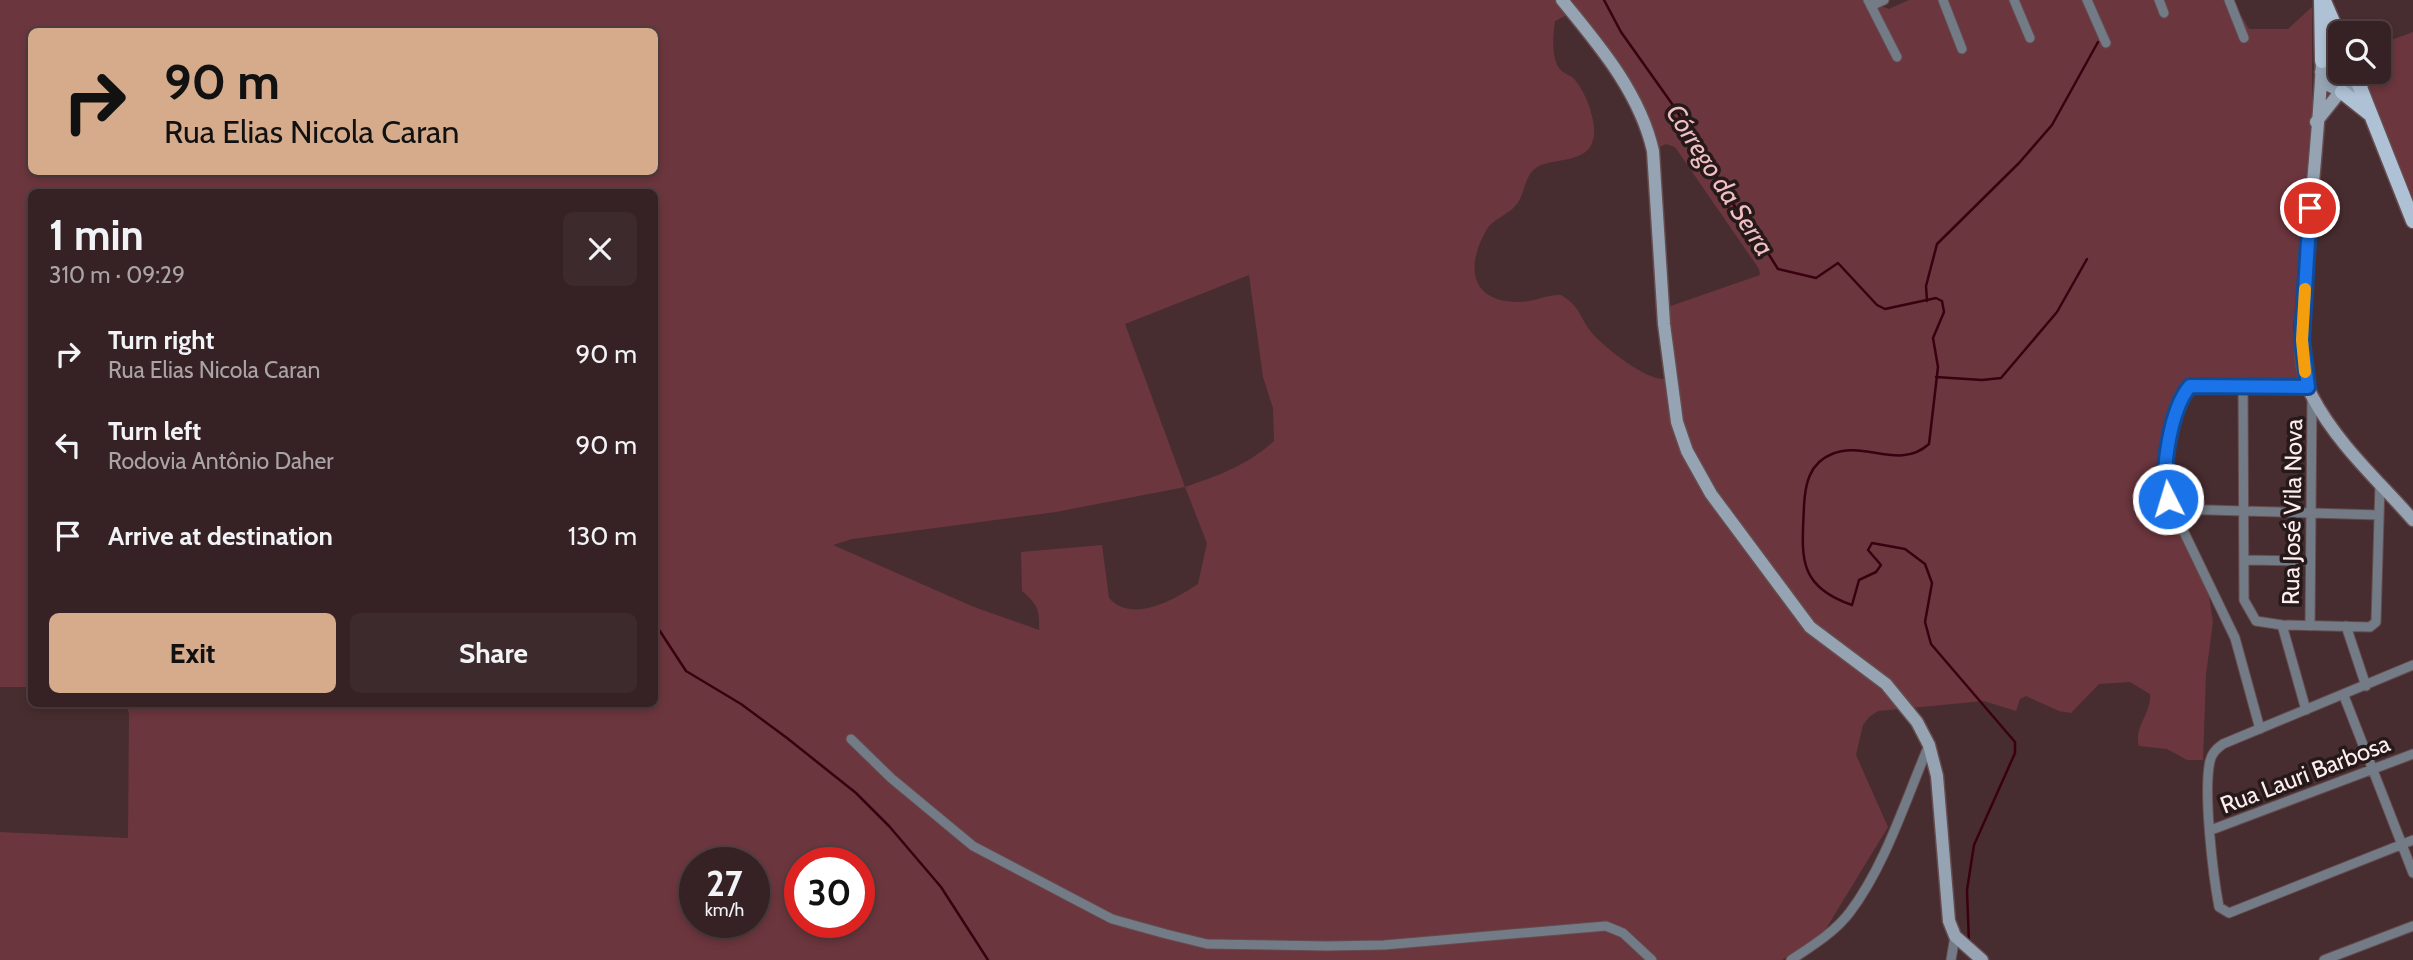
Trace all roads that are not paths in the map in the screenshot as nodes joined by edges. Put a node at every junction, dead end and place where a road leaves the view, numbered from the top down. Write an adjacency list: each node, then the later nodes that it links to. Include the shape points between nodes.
1 (1562, 0): 43 (street, via 1615,69 1650,134 1672,390 1677,422 1696,471 1810,627 1885,684)
2 (1884, 0): 9 (street)
3 (1943, 0): 15 (street)
4 (2014, 0): 12 (street)
5 (2087, 0): 14 (street)
6 (2159, 0): 10 (street)
7 (2229, 0): 13 (street)
8 (2322, 0): 11 (main road); 18 (main road)
9 (1870, 3): 17 (street)
10 (2164, 13)
11 (2332, 21)
12 (2030, 38)
13 (2244, 38)
14 (2106, 43)
15 (1962, 49)
16 (2328, 54): 18 (street)
17 (1897, 57)
18 (2322, 67): 20 (street, via 2328,85); 22 (street)
19 (2361, 86): 20 (street); 21 (main road)
20 (2341, 92): 21 (main road); 22 (street)
21 (2372, 116): 23 (main road)
22 (2316, 122): 25 (street, via 2302,340)
23 (2413, 221)
24 (2243, 386): 25 (street); 27 (street, via 2194,385 2186,389 2165,457 2165,487); 28 (street)
25 (2310, 392): 26 (street, via 2358,462); 29 (street, Rua José Vila Nova)
26 (2380, 484): 30 (street); 31 (street)
27 (2173, 509): 28 (street); 41 (street, via 2235,638)
28 (2243, 511): 29 (street); 32 (street)
29 (2309, 514): 30 (street); 33 (street, Rua José Vila Nova)
30 (2379, 515): 36 (street, via 2377,618 2370,627)
31 (2413, 520)
32 (2244, 559): 33 (street); 34 (street, via 2244,600 2256,621)
33 (2310, 561): 35 (street, Rua José Vila Nova)
34 (2282, 625): 35 (street); 40 (street)
35 (2310, 626): 36 (street)
36 (2346, 626): 38 (street)
37 (2413, 665): 38 (street)
38 (2366, 686): 39 (street)
39 (2344, 695): 40 (street); 45 (street)
40 (2306, 710): 41 (street)
41 (2260, 729): 46 (street, via 2218,748 2211,759)
42 (851, 739): 53 (street, via 973,846 1112,919 1166,934 1207,944 1350,945 1606,926 1623,933)
43 (1929, 745): 51 (street, via 1937,776 1945,905); 54 (street, via 1900,816 1850,911 1833,930)
44 (2413, 754): 45 (street, Rua Lauri Barbosa)
45 (2374, 769): 46 (street, Rua Lauri Barbosa); 48 (street)
46 (2211, 830): 48 (street, via 2219,907 2228,913)
47 (2413, 840): 48 (street)
48 (2402, 844): 49 (street)
49 (2413, 873)
50 (2413, 926): 56 (street)
51 (1960, 939): 52 (street); 55 (street)
52 (1979, 957)
53 (1651, 960)
54 (1791, 960)
55 (1951, 960)
56 (2324, 960)

